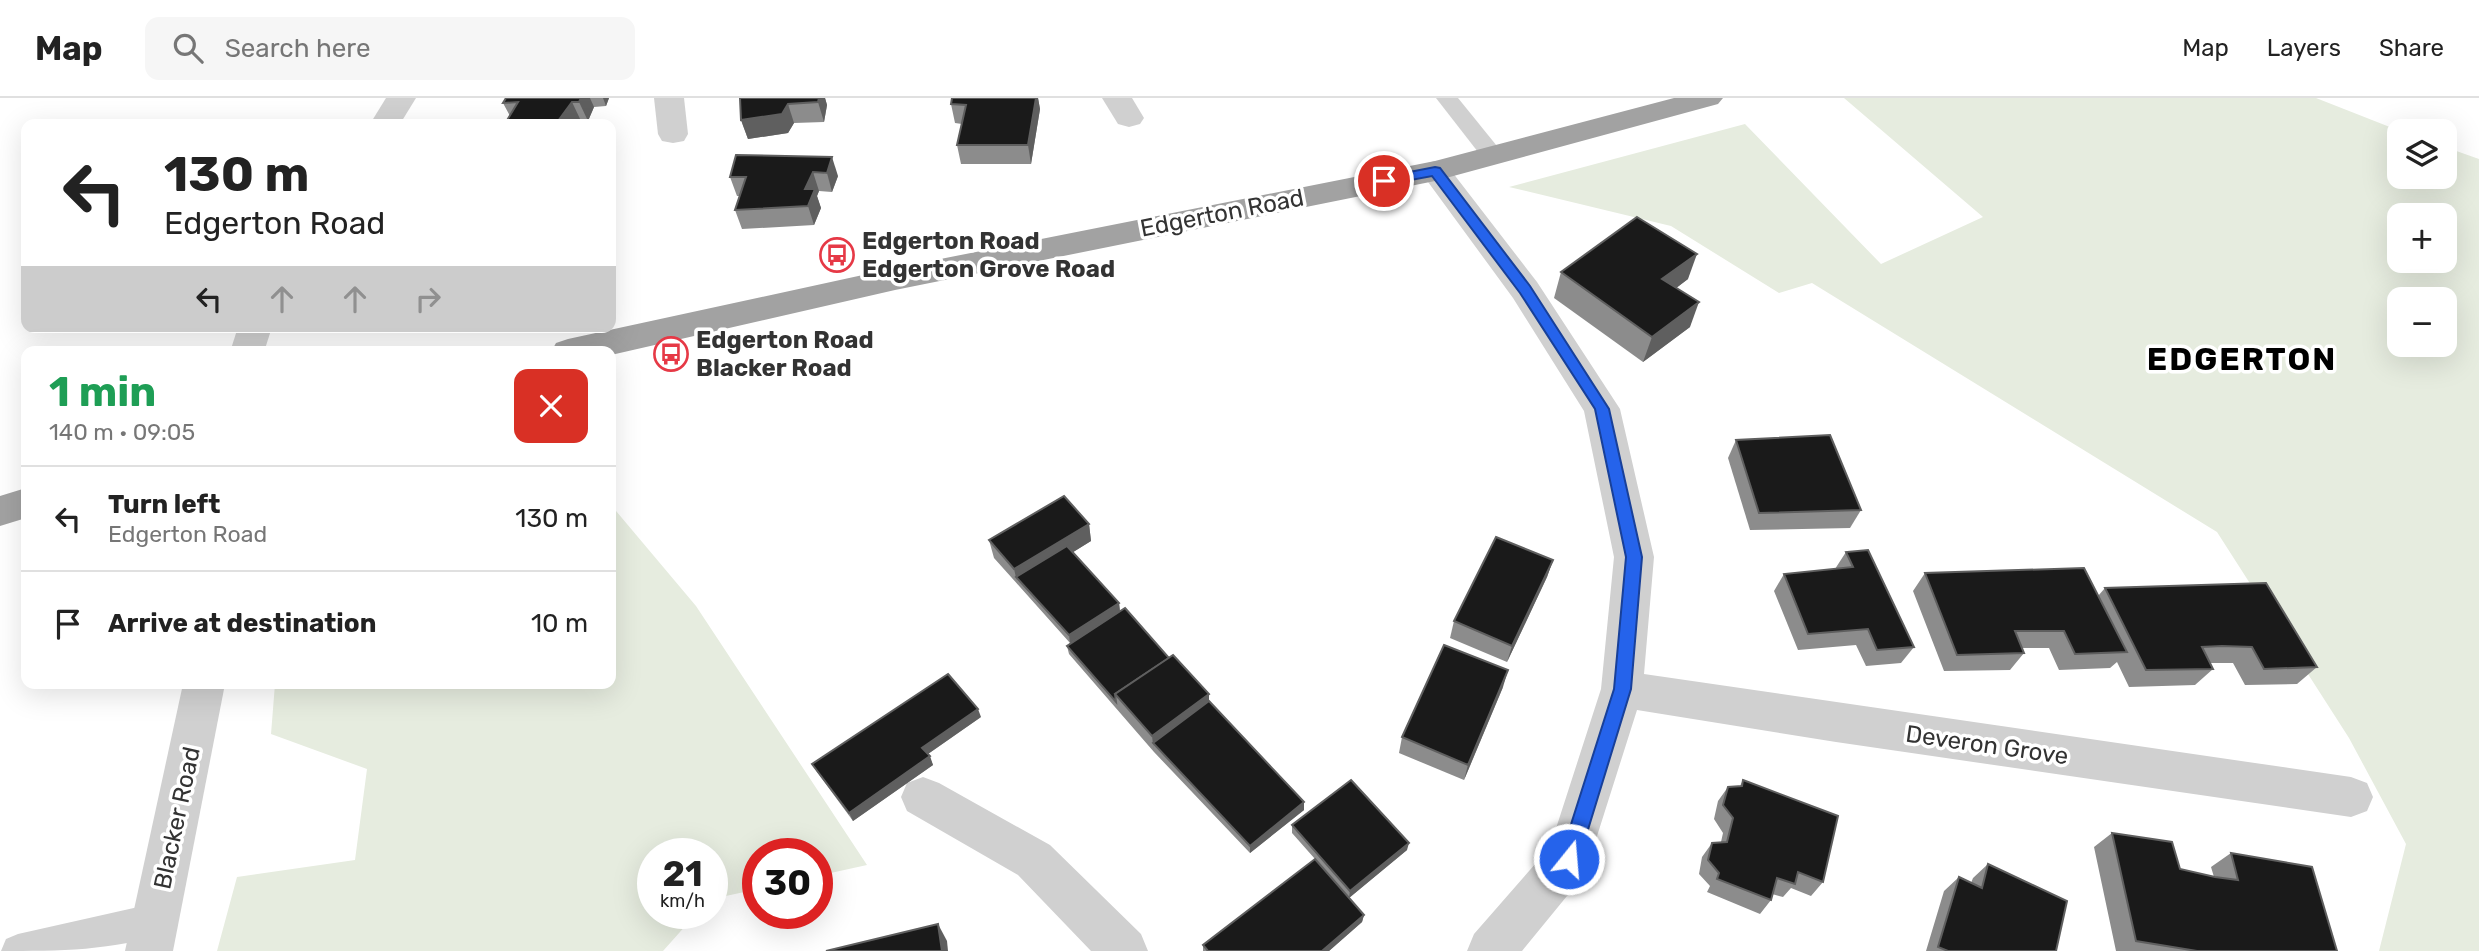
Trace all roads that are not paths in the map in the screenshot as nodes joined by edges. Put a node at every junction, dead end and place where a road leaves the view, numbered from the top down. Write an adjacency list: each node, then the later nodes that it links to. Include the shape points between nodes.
1 (401, 98): 5 (street)
2 (669, 98): 6 (street)
3 (1447, 98): 7 (lane)
4 (1708, 98): 7 (highway, Edgerton Road)
5 (388, 119)
6 (673, 134)
7 (1493, 156): 8 (highway, Edgerton Road)
8 (1435, 171): 9 (highway, Edgerton Road, via 895,279); 13 (street, via 1525,290 1602,409 1634,557)
9 (595, 346)
10 (21, 505): 11 (highway)
11 (0, 511)
12 (203, 689): 16 (street, Blacker Road)
13 (1622, 689): 15 (street, Deveron Grove); 19 (street, via 1569,859)
14 (923, 797): 18 (street, via 1034,860)
15 (2351, 797)
16 (152, 935): 17 (lane)
17 (18, 951)
18 (1124, 951)
19 (1491, 951)

